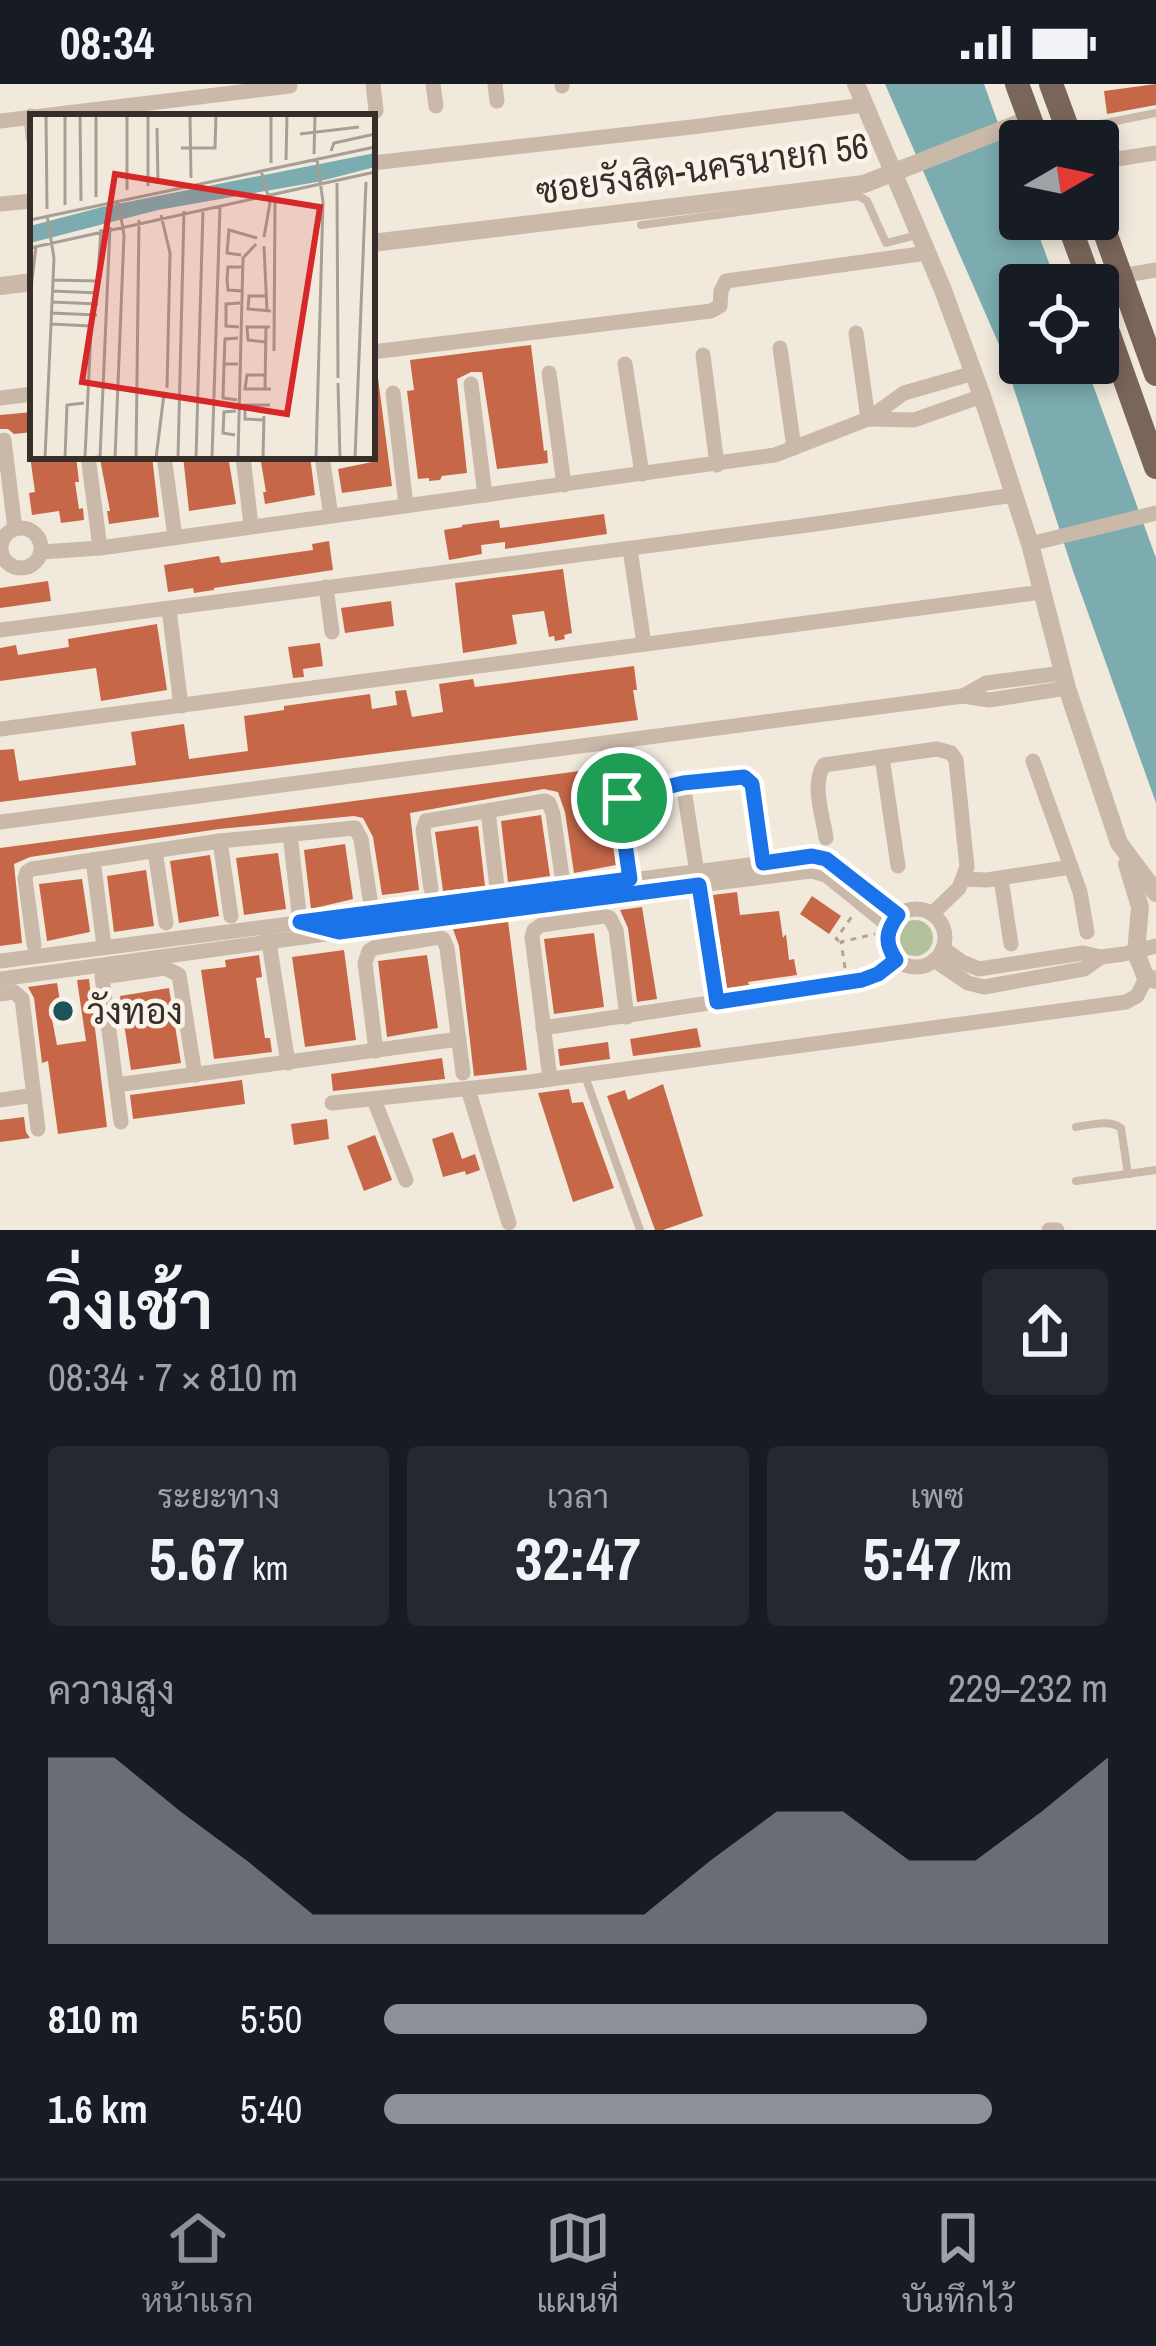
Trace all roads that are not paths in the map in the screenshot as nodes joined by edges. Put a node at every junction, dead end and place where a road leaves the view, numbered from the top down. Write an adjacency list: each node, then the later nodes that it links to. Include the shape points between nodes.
1 (373, 84): 9 (street)
2 (433, 84): 8 (street)
3 (856, 84): 7 (street)
4 (1017, 84): 13 (main road)
5 (1051, 84): 14 (main road)
6 (290, 86): 11 (street)
7 (864, 105): 20 (street); 21 (street)
8 (436, 106)
9 (376, 111)
10 (1156, 113): 15 (lane)
11 (48, 114)
12 (30, 116): 16 (street)
13 (1023, 120)
14 (1064, 120)
15 (1119, 120)
16 (0, 121)
17 (999, 138): 21 (street, ซอยรังสิต-นครนายก 56)
18 (1156, 153): 19 (street)
19 (1119, 159)
20 (375, 163)
21 (896, 172): 25 (street); 27 (street, ซอยรังสิต-นครนายก 56, via 836,189)
22 (30, 201): 23 (street)
23 (0, 204)
24 (641, 226): 25 (lane, via 863,196 886,243)
25 (919, 234): 28 (street)
26 (1108, 240): 30 (main road)
27 (375, 243)
28 (927, 253): 36 (street, via 732,279 711,311); 41 (street)
29 (1156, 270): 30 (street)
30 (1121, 276): 33 (main road)
31 (30, 282): 32 (street)
32 (0, 286)
33 (1148, 327): 42 (main road)
34 (856, 333): 48 (street)
35 (780, 348): 50 (street)
36 (375, 352)
37 (703, 355): 55 (street)
38 (1119, 363): 56 (main road)
39 (625, 364): 57 (street)
40 (549, 373): 58 (street)
41 (974, 373): 46 (street); 48 (street, via 904,393)
42 (1156, 374)
43 (471, 384): 59 (street)
44 (392, 393): 61 (street)
45 (30, 394): 47 (street)
46 (982, 396): 48 (street, via 914,419); 60 (street)
47 (0, 398)
48 (868, 419): 50 (street)
49 (4, 440): 65 (street)
50 (794, 448): 55 (street)
51 (88, 459): 68 (street)
52 (164, 459): 66 (street)
53 (243, 459): 64 (street)
54 (322, 459): 63 (street)
55 (717, 465): 57 (street)
56 (1156, 466)
57 (642, 474): 58 (street)
58 (564, 485): 59 (street)
59 (485, 495): 61 (street)
60 (1014, 495): 67 (street); 69 (street)
61 (406, 506): 63 (street)
62 (1153, 514): 67 (street)
63 (331, 516): 64 (street)
64 (251, 526): 66 (street)
65 (6, 535): 70 (street, via 29,530); 70 (street, via 1,553 14,568 28,568)
66 (175, 537): 68 (street)
67 (1037, 542): 72 (street)
68 (100, 548): 70 (street)
69 (630, 549): 71 (street); 76 (street)
70 (41, 552)
71 (326, 587): 73 (street); 75 (street)
72 (1042, 592): 76 (street); 77 (street)
73 (169, 609): 74 (street); 78 (street)
74 (0, 630)
75 (332, 632)
76 (644, 644): 78 (street)
77 (1065, 681): 84 (street, via 986,683 963,696); 88 (street)
78 (181, 706): 79 (street)
79 (0, 729)
80 (882, 758): 86 (street, via 820,768); 92 (street); 97 (street, via 937,749 956,760)
81 (1034, 761): 93 (street)
82 (683, 783): 91 (street, via 748,780); 95 (street); 96 (street, via 622,798)
83 (488, 811): 94 (street, via 549,803); 99 (street, via 424,824); 101 (street)
84 (0, 822)
85 (290, 834): 87 (street); 102 (street, via 355,828); 106 (street)
86 (826, 838)
87 (220, 842): 89 (street); 104 (street)
88 (1119, 843): 100 (street); 115 (street, via 1139,907)
89 (155, 851): 90 (street); 107 (street)
90 (93, 860): 112 (street, via 27,872); 113 (street)
91 (763, 863): 95 (street); 105 (street, via 826,859)
92 (898, 866)
93 (1071, 867): 98 (street); 109 (street)
94 (562, 876)
95 (698, 878): 96 (street); 105 (street, via 819,872); 108 (street); 122 (street)
96 (630, 879): 101 (street)
97 (964, 879): 98 (street); 103 (street)
98 (1001, 879): 111 (street)
99 (431, 889)
100 (1156, 893)
101 (498, 896): 106 (street)
102 (370, 898)
103 (932, 914): 105 (street, via 918,909); 116 (street, via 943,929)
104 (231, 916)
105 (890, 921): 117 (street)
106 (300, 922): 108 (street); 110 (street)
107 (166, 923)
108 (339, 932): 110 (street)
109 (1087, 932)
110 (268, 934): 113 (street); 119 (street); 127 (street)
111 (1012, 944)
112 (34, 945)
113 (104, 946): 118 (street)
114 (1156, 946): 115 (street)
115 (1136, 953): 116 (street, via 979,969); 120 (street)
116 (938, 954): 117 (street, via 915,967)
117 (896, 960): 122 (street, via 847,982)
118 (0, 961)
119 (0, 979)
120 (1151, 979): 129 (street, via 1126,1002)
121 (0, 994): 133 (street, via 22,999)
122 (717, 1002): 123 (street)
123 (627, 1017): 124 (street); 124 (street, via 614,924 603,916 550,922 532,937)
124 (543, 1028): 128 (street)
125 (459, 1039): 126 (street); 126 (street, via 443,939 397,944 366,957); 131 (street)
126 (376, 1051): 127 (street)
127 (289, 1063): 130 (street)
128 (549, 1071)
129 (585, 1074): 131 (street); 145 (lane)
130 (195, 1075): 132 (street); 132 (street, via 178,975 165,968 102,977)
131 (465, 1081): 135 (street); 144 (street)
132 (116, 1085): 137 (street)
133 (34, 1095): 134 (street); 139 (street)
134 (0, 1100)
135 (374, 1100): 136 (street); 142 (street)
136 (332, 1103)
137 (121, 1122)
138 (1076, 1127): 141 (lane, via 1121,1128)
139 (38, 1129)
140 (1156, 1170): 141 (lane)
141 (1128, 1174): 143 (lane)
142 (406, 1180)
143 (1076, 1181)
144 (509, 1223)
145 (640, 1230)

